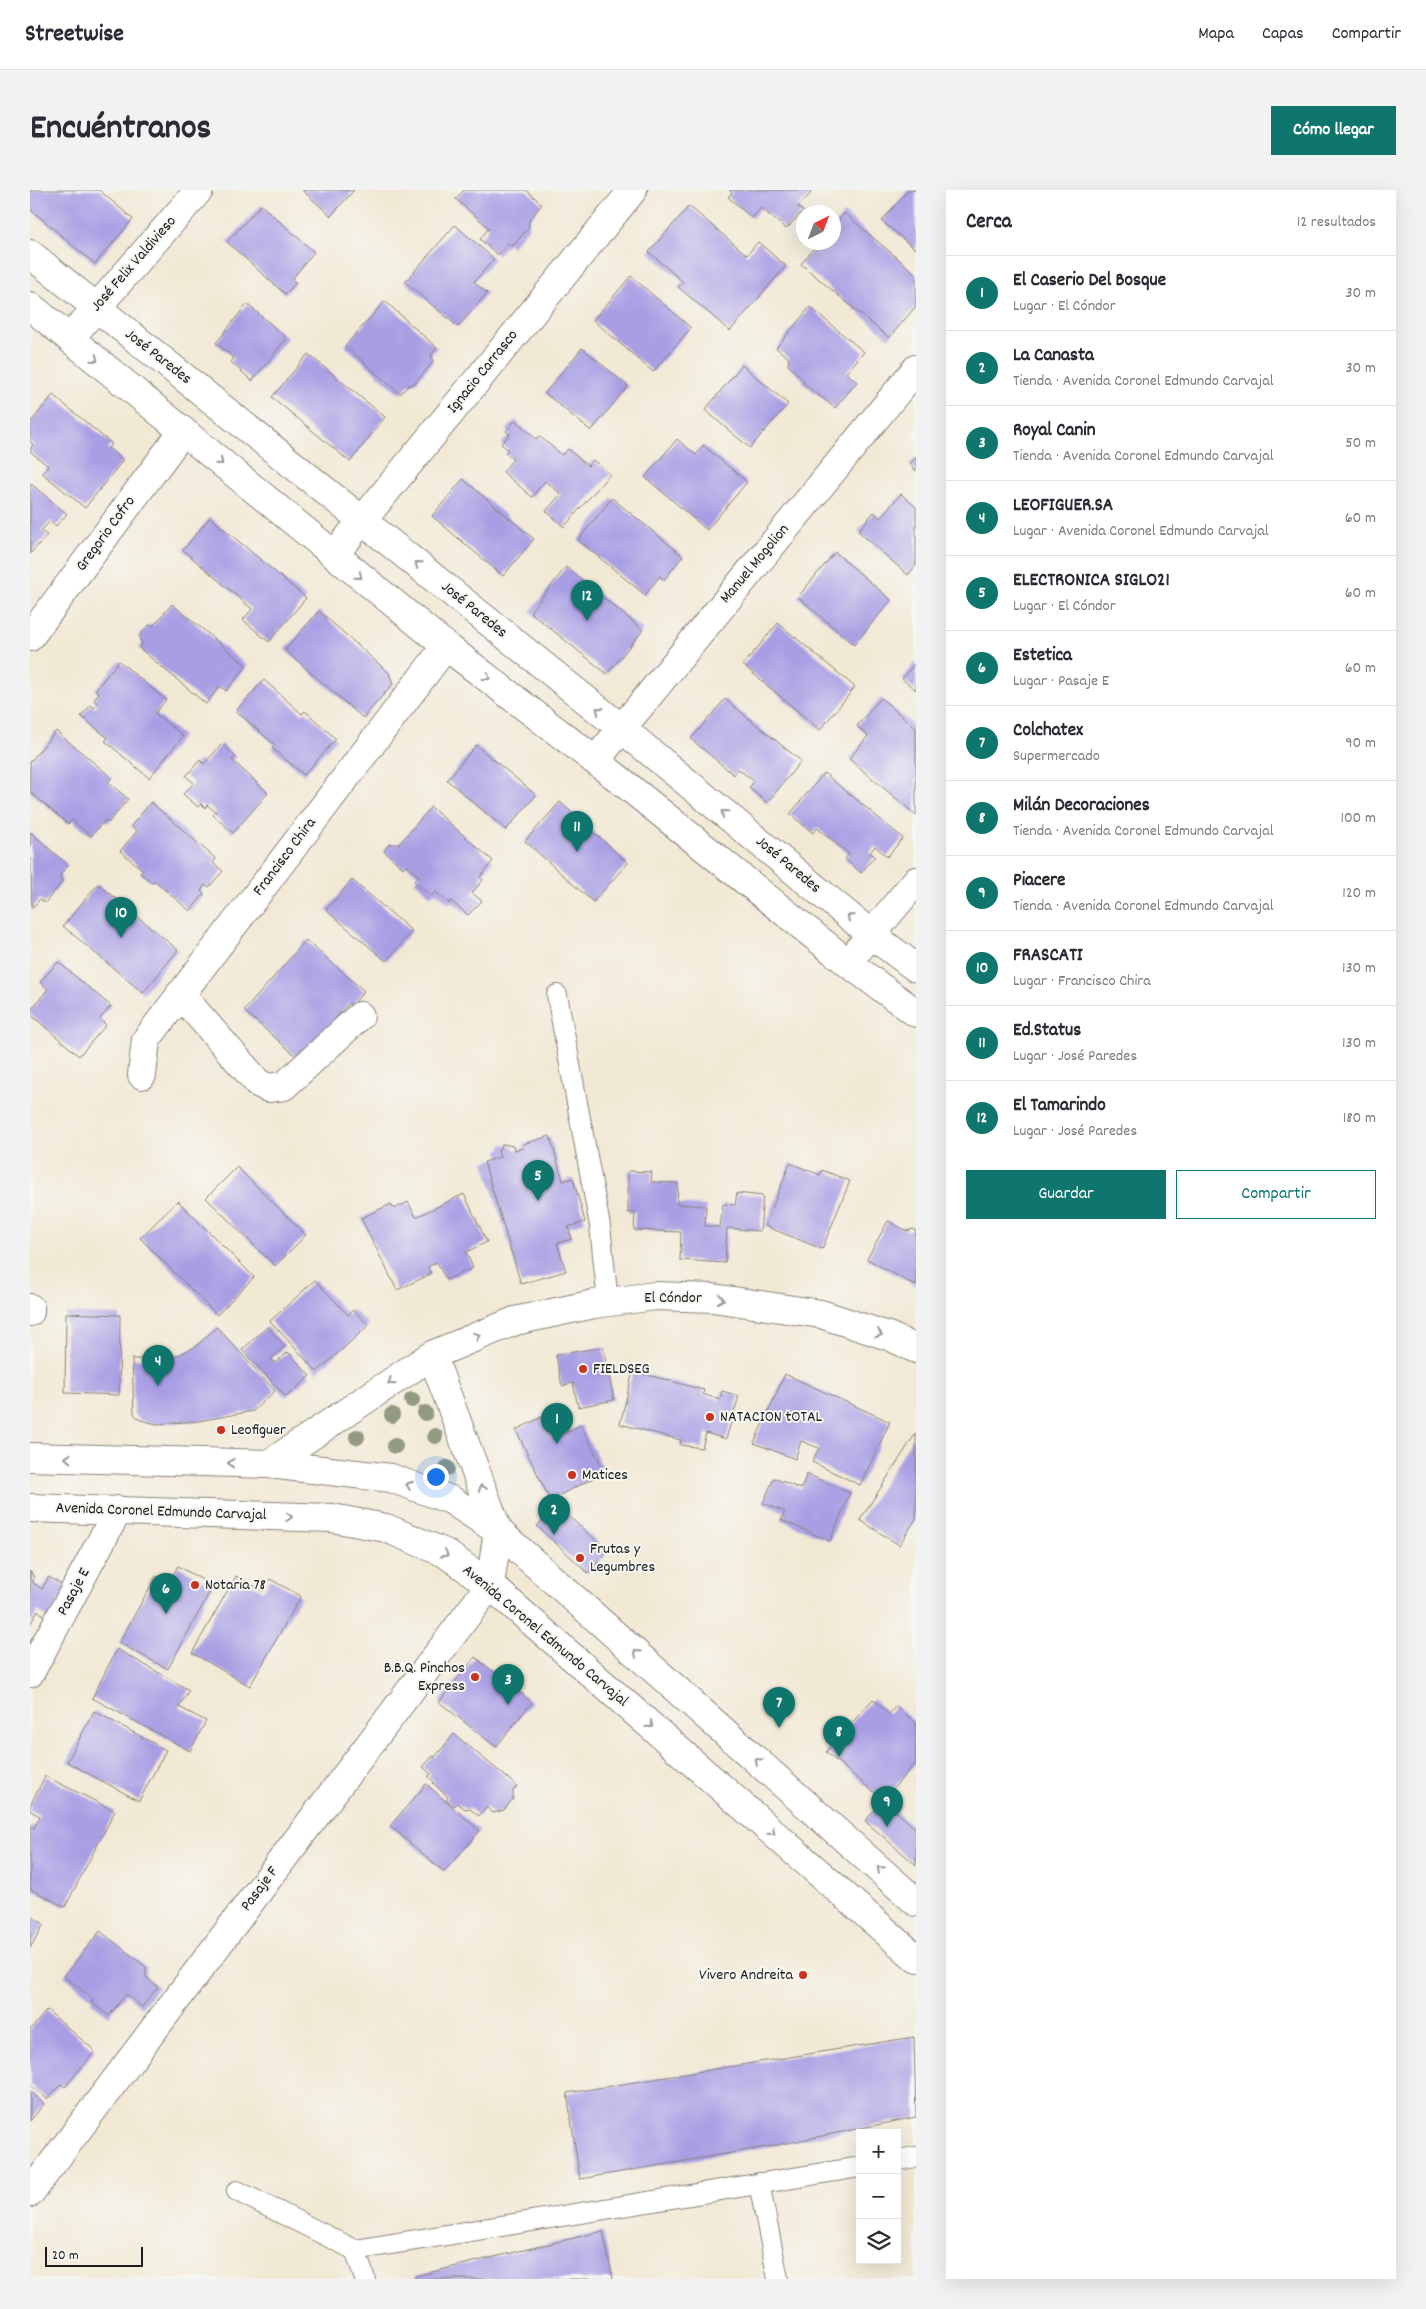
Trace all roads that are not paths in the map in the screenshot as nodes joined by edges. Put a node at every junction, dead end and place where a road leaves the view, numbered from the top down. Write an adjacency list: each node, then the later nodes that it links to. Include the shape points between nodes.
1 (199, 190): 5 (street, José Felix Valdivieso)
2 (633, 190): 9 (street, Ignacio Carrasco)
3 (30, 254): 5 (street, José Paredes)
4 (30, 306): 6 (street)
5 (96, 307): 6 (street, José Felix Valdivieso); 9 (street, José Paredes)
6 (70, 338): 8 (street, one-way to 8)
7 (916, 369): 13 (street, Manuel Mogolion)
8 (183, 431): 10 (street, one-way to 10); 11 (street, Gregorio Cofro)
9 (362, 519): 10 (street, Ignacio Carrasco); 13 (street, José Paredes, one-way to 9)
10 (334, 555): 12 (street, one-way to 12)
11 (30, 637)
12 (446, 646): 14 (street, one-way to 14); 19 (street, Francisco Chira)
13 (621, 728): 14 (street, Manuel Mogolion); 16 (street, José Paredes, one-way to 13)
14 (595, 761): 17 (street)
15 (916, 881): 16 (street)
16 (872, 935): 17 (street); 18 (street, José Paredes)
17 (848, 963): 21 (street)
18 (916, 968)
19 (180, 994): 22 (street, via 258,1084 268,1088 284,1086); 23 (street, Francisco Chira, via 146,1040)
20 (558, 995): 24 (lane, via 600,1226)
21 (916, 1013)
22 (360, 1016)
23 (142, 1075)
24 (608, 1302): 27 (street, El Cóndor, one-way to 27, via 655,1296 712,1298 821,1314 891,1337); 28 (street, El Cóndor, one-way to 24, via 515,1321)
25 (30, 1308): 26 (street)
26 (30, 1312)
27 (916, 1349)
28 (432, 1355): 30 (street, El Cóndor, one-way to 30); 33 (street, one-way to 28)
29 (30, 1458): 30 (street, one-way to 29)
30 (269, 1464): 33 (street, one-way to 30, via 451,1500 391,1478)
31 (30, 1508): 32 (street, Avenida Coronel Edmundo Carvajal)
32 (118, 1510): 34 (street, Avenida Coronel Edmundo Carvajal, one-way to 34, via 332,1518 386,1528 445,1553); 35 (street, Pasaje E)
33 (498, 1530): 34 (street); 36 (street, one-way to 33)
34 (490, 1585): 37 (street, Avenida Coronel Edmundo Carvajal, one-way to 37); 43 (street, Pasaje F)
35 (30, 1673)
36 (916, 1902)
37 (916, 1958)
38 (916, 2157): 39 (lane)
39 (901, 2159)
40 (856, 2167): 41 (lane)
41 (759, 2183): 44 (lane); 46 (lane)
42 (238, 2191): 44 (lane)
43 (30, 2193)
44 (355, 2250): 45 (lane)
45 (365, 2279)
46 (778, 2279)

